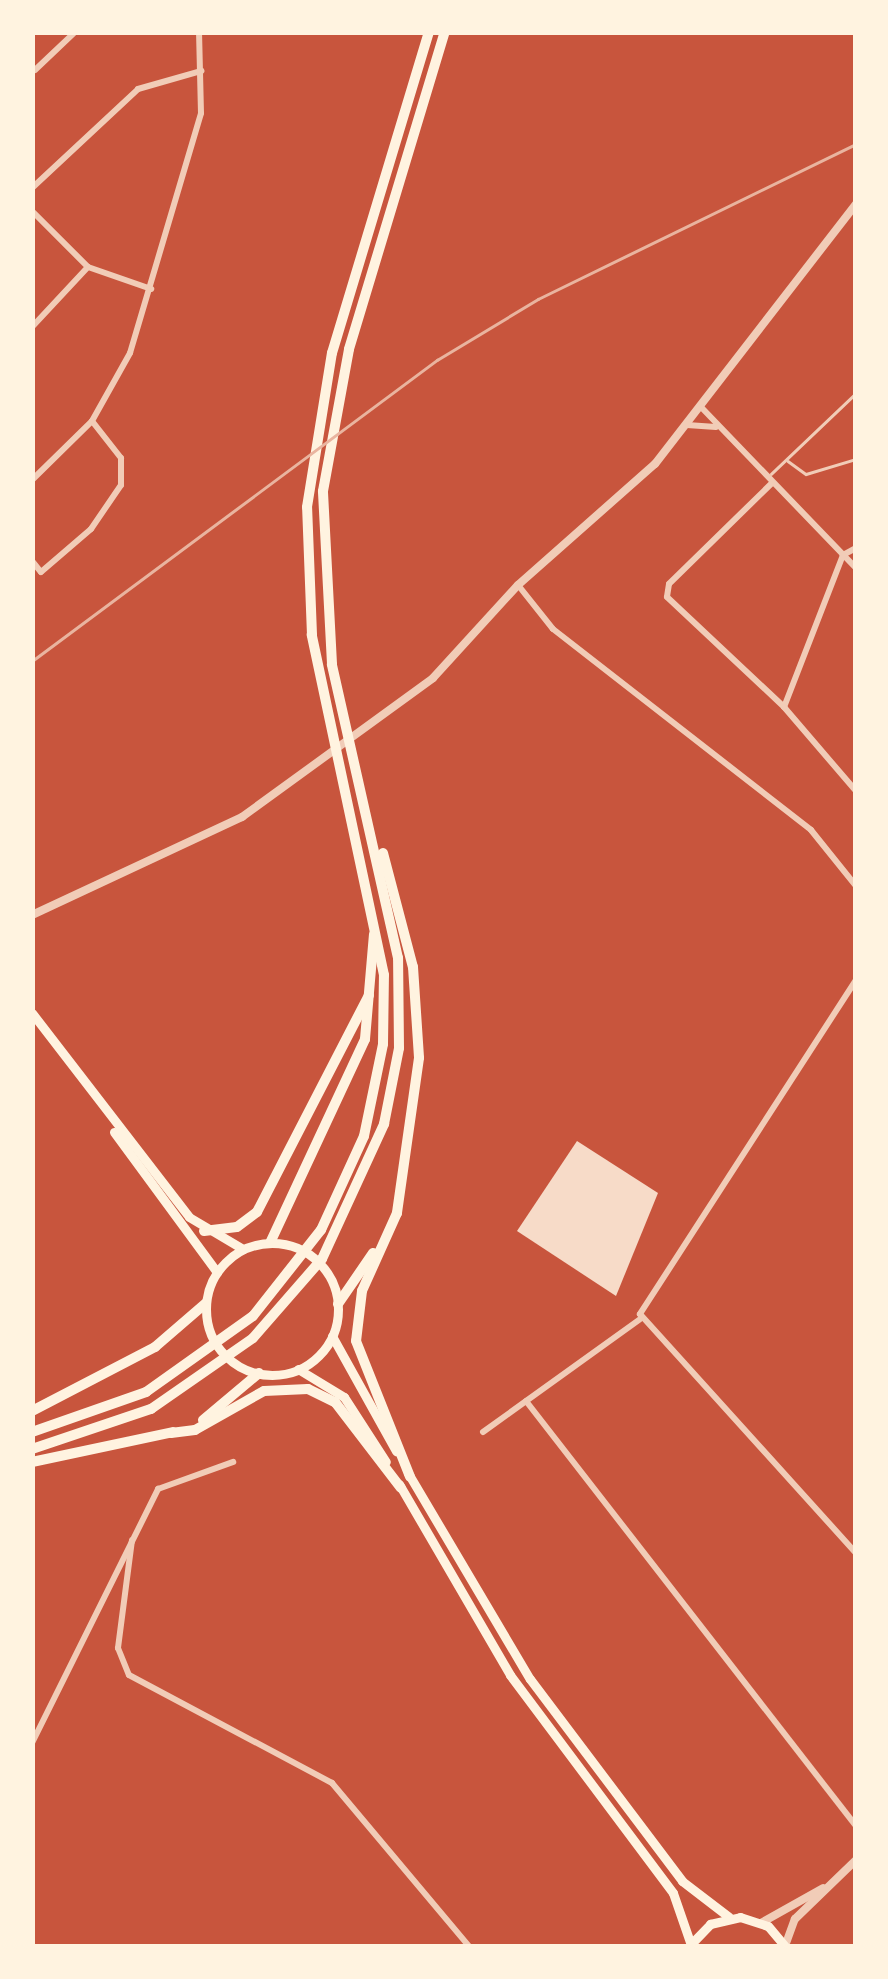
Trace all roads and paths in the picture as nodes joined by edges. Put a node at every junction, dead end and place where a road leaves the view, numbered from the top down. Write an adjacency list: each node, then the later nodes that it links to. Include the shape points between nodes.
1 (75, 32): 5 (street)
2 (199, 32): 6 (street)
3 (429, 32): 31 (highway, via 315,426 307,507 312,636)
4 (445, 32): 29 (highway, via 334,408 323,492 326,623)
5 (35, 70)
6 (201, 71): 7 (street, via 138,88); 11 (street, via 201,113)
7 (32, 188)
8 (856, 204): 14 (street)
9 (32, 212): 10 (street)
10 (88, 267): 11 (street); 12 (street)
11 (151, 289): 15 (street)
12 (32, 326)
13 (856, 393): 19 (lane)
14 (701, 407): 16 (street); 17 (street)
15 (92, 422): 20 (street); 24 (street, via 121,458 121,485 91,528 41,572)
16 (687, 424): 17 (street); 26 (street)
17 (717, 428): 21 (street)
18 (856, 459): 19 (lane, via 806,474)
19 (786, 460): 21 (lane)
20 (32, 480)
21 (769, 480): 23 (street); 27 (street, via 669,584 668,597)
22 (856, 548): 23 (street)
23 (843, 556): 25 (street); 27 (street)
24 (32, 561)
25 (856, 568)
26 (518, 585): 30 (street, via 554,629 811,830); 32 (street, via 433,678 268,802)
27 (784, 708): 28 (street)
28 (856, 790)
29 (369, 815): 37 (highway, via 418,998); 53 (highway, via 398,958 399,1048 384,1124 350,1213 287,1304 196,1382 132,1418)
30 (856, 886)
31 (375, 908): 33 (highway); 50 (highway, via 383,1044 364,1136 333,1208 277,1290 188,1368 127,1402)
32 (32, 915)
33 (374, 980): 38 (highway, via 257,1212 238,1227); 39 (highway, via 365,1039)
34 (856, 980): 44 (street, via 644,1298)
35 (32, 1014): 36 (main road)
36 (104, 1112): 38 (main road); 41 (main road, via 142,1179)
37 (408, 1158): 43 (highway, via 378,1244); 56 (highway, via 356,1324 360,1361)
38 (204, 1231): 40 (main road)
39 (270, 1243): 40 (main road); 43 (main road, via 314,1258)
40 (243, 1250): 41 (main road)
41 (217, 1272): 42 (main road)
42 (206, 1303): 47 (main road, via 219,1347); 49 (highway, via 155,1347)
43 (338, 1304): 45 (main road)
44 (640, 1320): 48 (street); 59 (street)
45 (332, 1336): 46 (main road); 56 (main road)
46 (298, 1369): 47 (main road); 57 (main road, via 344,1397)
47 (259, 1373): 52 (highway, via 229,1404)
48 (526, 1402): 51 (street); 61 (street)
49 (32, 1410)
50 (32, 1432)
51 (484, 1432)
52 (170, 1433): 54 (highway); 57 (highway, via 196,1430 264,1391 308,1389 335,1402)
53 (32, 1449)
54 (32, 1462)
55 (233, 1462): 58 (street, via 158,1488)
56 (410, 1476): 64 (main road, via 530,1680 682,1880)
57 (401, 1488): 67 (main road, via 510,1675 673,1893)
58 (132, 1540): 60 (street); 66 (street, via 118,1648 130,1675 332,1783)
59 (856, 1553)
60 (32, 1742)
61 (856, 1826)
62 (856, 1860): 63 (street)
63 (823, 1888): 65 (street); 68 (street)
64 (729, 1917): 65 (main road); 67 (main road)
65 (761, 1922): 68 (main road)
66 (469, 1946)
67 (690, 1946)
68 (785, 1946)

